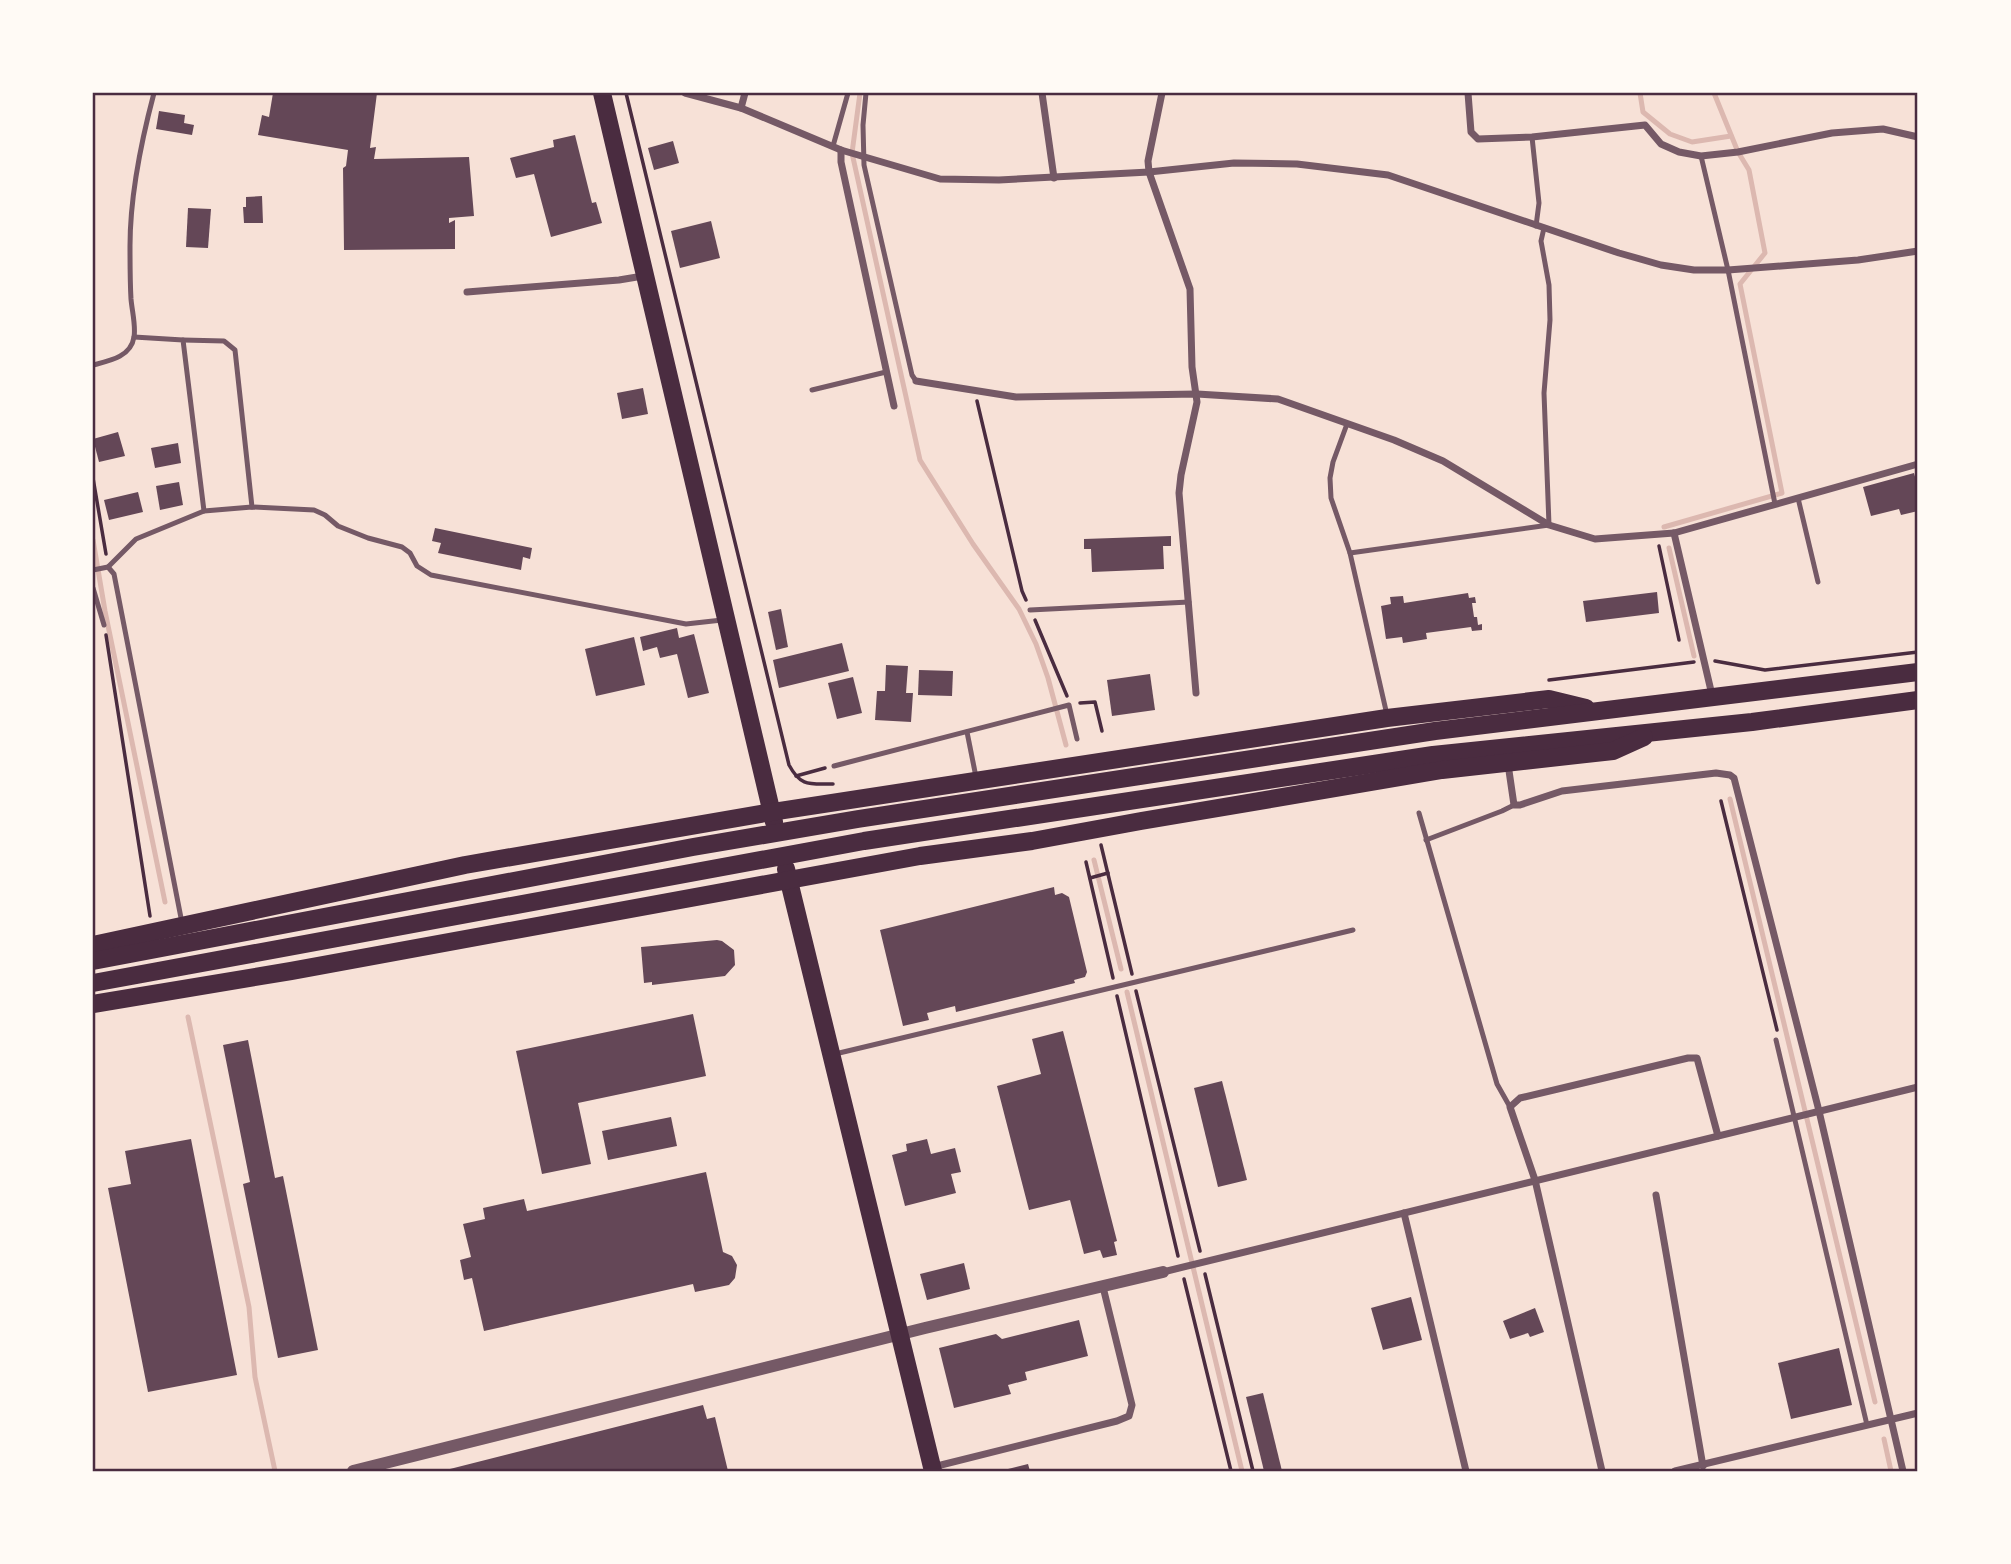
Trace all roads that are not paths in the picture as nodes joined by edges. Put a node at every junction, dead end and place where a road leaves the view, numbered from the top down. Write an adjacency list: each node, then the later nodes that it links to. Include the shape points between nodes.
1 (154, 93): 23 (lane, via 131,219)
2 (601, 93): 21 (highway)
3 (685, 93): 10 (street)
4 (746, 93): 10 (street)
5 (848, 93): 13 (lane)
6 (866, 93): 14 (lane)
7 (1042, 93): 17 (street)
8 (1162, 93): 16 (street, via 1148,152)
9 (1468, 93): 12 (street, via 1471,132 1478,139)
10 (741, 108): 13 (street)
11 (1918, 137): 15 (street, via 1883,129 1832,133)
12 (1532, 138): 15 (street, via 1645,125 1661,144); 18 (lane)
13 (837, 148): 14 (street); 26 (street)
14 (864, 156): 17 (street, via 940,179); 27 (lane)
15 (1701, 156): 20 (lane)
16 (1149, 172): 17 (street); 18 (street, via 1234,163 1297,164 1388,175); 29 (street, via 1190,289)
17 (1054, 178)
18 (1540, 227): 20 (street, via 1661,265); 37 (lane, via 1549,285 1544,393)
19 (1918, 251): 20 (street)
20 (1728, 270): 34 (lane)
21 (644, 276): 22 (street); 46 (highway)
22 (467, 292)
23 (134, 337): 24 (lane); 25 (lane, via 117,359)
24 (183, 340): 35 (lane, via 224,341 235,351); 36 (lane)
25 (93, 365)
26 (887, 372): 28 (lane); 30 (street)
27 (916, 381): 29 (street, via 1016,397)
28 (812, 390)
29 (1197, 394): 31 (street, via 1278,399); 44 (street, via 1179,493)
30 (894, 405)
31 (1347, 424): 37 (street, via 1443,461); 39 (lane, via 1330,478 1331,498)
32 (1918, 464): 33 (street)
33 (1798, 498): 34 (street); 42 (lane)
34 (1775, 504): 38 (street)
35 (252, 506): 36 (lane); 46 (lane, via 314,510 338,526 402,547 431,575 686,624)
36 (204, 511): 40 (lane, via 136,539)
37 (1549, 525): 38 (street, via 1595,539); 39 (lane)
38 (1674, 533): 50 (street)
39 (1350, 553): 53 (lane)
40 (108, 567): 41 (lane); 64 (lane, via 114,574)
41 (93, 570)
42 (1818, 582)
43 (93, 588): 47 (lane)
44 (1189, 602): 45 (lane); 49 (street)
45 (1030, 610)
46 (725, 619): 60 (highway)
47 (104, 625)
48 (1918, 672): 50 (highway)
49 (1196, 693)
50 (1713, 697): 52 (highway)
51 (1918, 700): 56 (highway, via 1660,730 1613,751)
52 (1599, 711): 53 (highway, via 1549,699); 67 (highway, via 1435,731 858,819)
53 (1387, 718): 58 (highway)
54 (967, 732): 55 (lane, via 1069,705); 57 (lane); 58 (lane)
55 (1077, 739)
56 (1507, 754): 59 (street); 63 (highway, via 1442,770); 68 (highway, via 1433,755 864,842)
57 (834, 766)
58 (976, 780): 60 (highway)
59 (1514, 804): 62 (lane); 74 (street, via 1562,791 1716,773 1734,778)
60 (772, 812): 63 (highway); 64 (highway, via 465,865)
61 (1419, 813): 62 (lane)
62 (1426, 839): 73 (lane, via 1497,1084)
63 (789, 879): 69 (highway); 71 (highway)
64 (182, 926): 66 (highway)
65 (1353, 930): 71 (lane)
66 (93, 945)
67 (93, 961)
68 (93, 983)
69 (93, 1004)
70 (1776, 1040): 75 (lane)
71 (830, 1055): 82 (highway)
72 (1918, 1087): 74 (street)
73 (1510, 1107): 76 (street, via 1520,1098 1697,1058); 77 (street)
74 (1819, 1111): 75 (street); 84 (street)
75 (1793, 1118): 76 (street); 85 (lane)
76 (1718, 1136): 77 (street)
77 (1535, 1180): 79 (street); 90 (street)
78 (1656, 1195): 86 (street)
79 (1404, 1213): 80 (street); 89 (street)
80 (1163, 1272): 81 (street)
81 (1103, 1287): 82 (street); 87 (street, via 1132,1405 1129,1416)
82 (899, 1335): 87 (highway); 88 (street)
83 (1918, 1413): 84 (street)
84 (1891, 1419): 85 (street); 92 (street)
85 (1867, 1425): 86 (street)
86 (1703, 1466): 91 (street)
87 (932, 1469)
88 (353, 1471)
89 (1466, 1471)
90 (1602, 1471)
91 (1675, 1471)
92 (1903, 1471)

